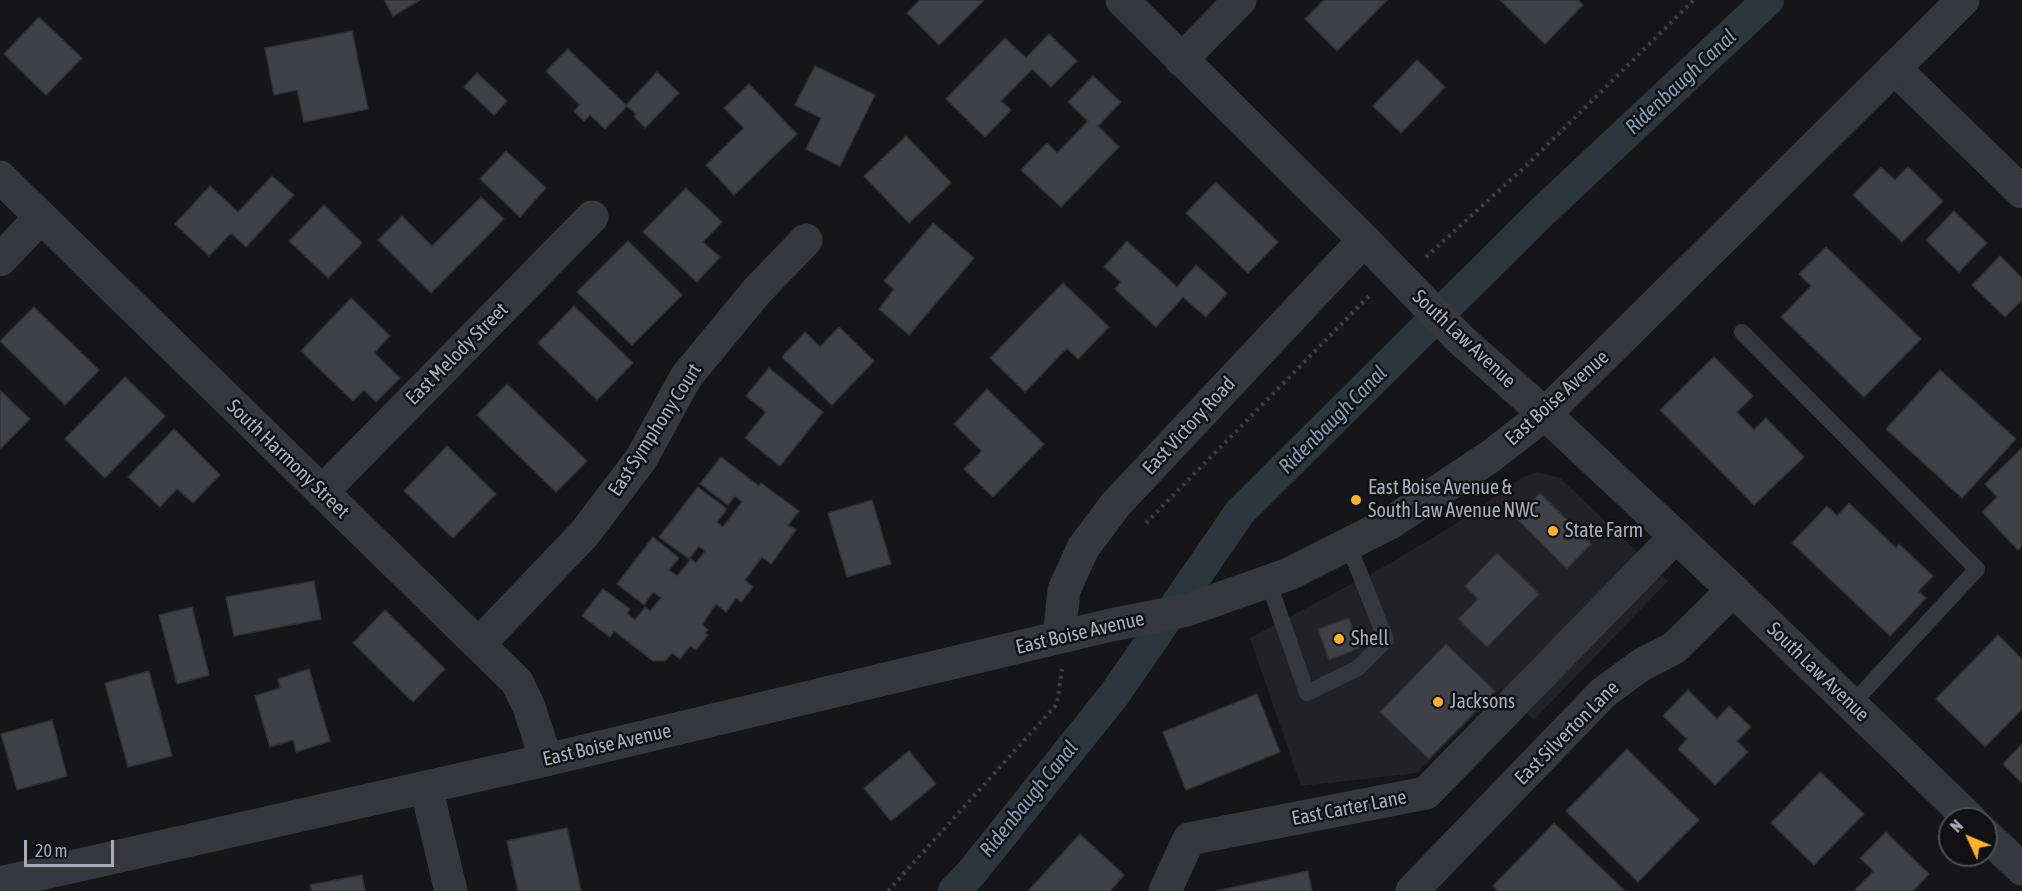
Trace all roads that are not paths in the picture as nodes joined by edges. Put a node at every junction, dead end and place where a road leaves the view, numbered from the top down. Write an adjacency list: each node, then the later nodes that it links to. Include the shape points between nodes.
1 (1122, 0): 4 (street, South Law Avenue)
2 (1240, 0): 4 (street)
3 (1963, 0): 5 (street, East Boise Avenue)
4 (1181, 60): 11 (street, South Law Avenue)
5 (1894, 68): 7 (street); 14 (street, East Boise Avenue)
6 (0, 177): 8 (street, South Harmony Street)
7 (2022, 192)
8 (41, 217): 12 (street); 15 (street, South Harmony Street)
9 (592, 217): 15 (street, East Melody Street)
10 (806, 240): 21 (street, East Symphony Court, via 756,292 686,377 641,459 584,534)
11 (1364, 240): 14 (street, South Law Avenue, via 1460,339); 20 (street, East Victory Road, via 1116,504 1083,548 1064,590)
12 (0, 260)
13 (1742, 332): 22 (lane, via 1977,569)
14 (1545, 414): 16 (street, South Law Avenue); 17 (street, East Boise Avenue, via 1491,456 1390,523)
15 (322, 492): 21 (street, South Harmony Street)
16 (1676, 536): 19 (street, South Law Avenue); 30 (street, East Carter Lane, via 1426,793 1189,839)
17 (1348, 544): 18 (street, East Boise Avenue); 18 (lane, via 1386,640 1358,668 1307,693)
18 (1268, 581): 20 (street, East Boise Avenue, via 1187,610)
19 (1733, 590): 22 (street, South Law Avenue); 31 (street, East Silverton Lane, via 1674,648 1641,665 1604,693)
20 (1086, 631): 23 (street, East Boise Avenue)
21 (478, 644): 23 (street, South Harmony Street, via 517,682)
22 (1851, 705): 25 (street, South Law Avenue)
23 (546, 760): 24 (street, East Boise Avenue)
24 (426, 787): 28 (street, East Boise Avenue); 29 (street)
25 (1957, 807)
26 (1998, 846): 27 (street)
27 (2022, 869)
28 (0, 883)
29 (452, 891)
30 (1165, 891)
31 (1412, 891)

